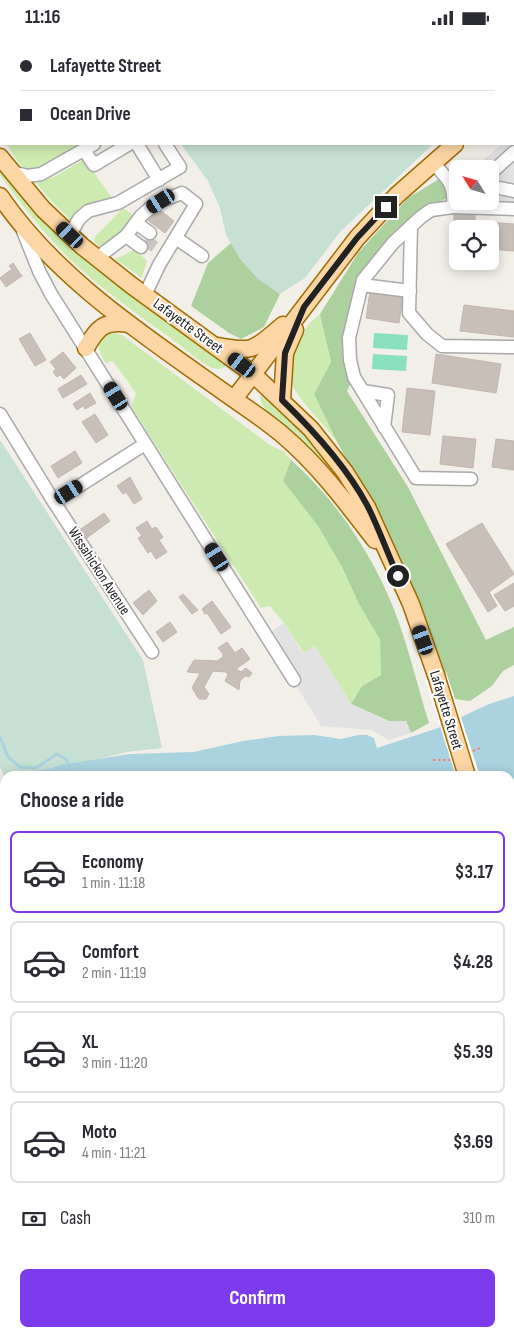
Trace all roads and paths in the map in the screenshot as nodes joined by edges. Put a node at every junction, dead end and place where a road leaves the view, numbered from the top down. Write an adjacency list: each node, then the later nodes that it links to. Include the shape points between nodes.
1 (127, 145): 5 (street, via 94,165)
2 (138, 145): 11 (street)
3 (166, 145): 11 (street, via 180,167)
4 (454, 145): 8 (main road)
5 (89, 147): 10 (street, via 41,174 28,176)
6 (0, 157): 10 (main road, Lafayette Street)
7 (511, 158): 9 (street)
8 (433, 163): 12 (street); 30 (main road, via 374,219)
9 (499, 167)
10 (12, 172): 22 (main road, Lafayette Street)
11 (159, 180): 22 (street, via 118,203 88,211)
12 (449, 180)
13 (499, 188): 14 (street)
14 (514, 191)
15 (1, 200): 19 (main road, Lafayette Street)
16 (449, 208): 20 (street, via 431,210)
17 (499, 209): 18 (street)
18 (514, 209)
19 (20, 223): 31 (main road, Lafayette Street, via 68,274); 34 (street, via 44,282)
20 (411, 226): 27 (street, via 393,243); 28 (street)
21 (131, 229): 23 (street); 24 (street, via 156,204 182,193 196,204); 26 (street)
22 (70, 235): 26 (main road, Lafayette Street)
23 (146, 240)
24 (166, 251): 25 (street); 29 (street)
25 (202, 256)
26 (97, 258): 29 (main road, Lafayette Street)
27 (362, 285): 28 (street); 36 (street, via 349,338 354,377)
28 (410, 291): 33 (street, via 409,313 442,346)
29 (145, 295): 32 (main road, Lafayette Street)
30 (304, 307): 32 (main road, via 255,348); 35 (main road); 38 (main road, via 285,353)
31 (129, 324): 34 (main road, via 106,324); 37 (main road, Lafayette Street)
32 (214, 345): 35 (main road, Lafayette Street)
33 (514, 347)
34 (86, 348): 41 (street)
35 (253, 374): 37 (main road); 38 (main road, Lafayette Street)
36 (363, 391): 40 (street); 40 (street, via 388,395)
37 (234, 399): 44 (main road, Lafayette Street, via 285,437 316,467)
38 (282, 400): 44 (main road, Lafayette Street, via 311,429 345,472 367,507)
39 (0, 414): 43 (street, Wissahickon Avenue)
40 (384, 427): 42 (street, via 416,478)
41 (145, 444): 43 (street); 46 (street)
42 (471, 479)
43 (54, 502): 45 (street, Wissahickon Avenue)
44 (391, 560): 47 (main road, Lafayette Street, bridge, via 436,675)
45 (152, 651)
46 (294, 680)
47 (465, 771)

